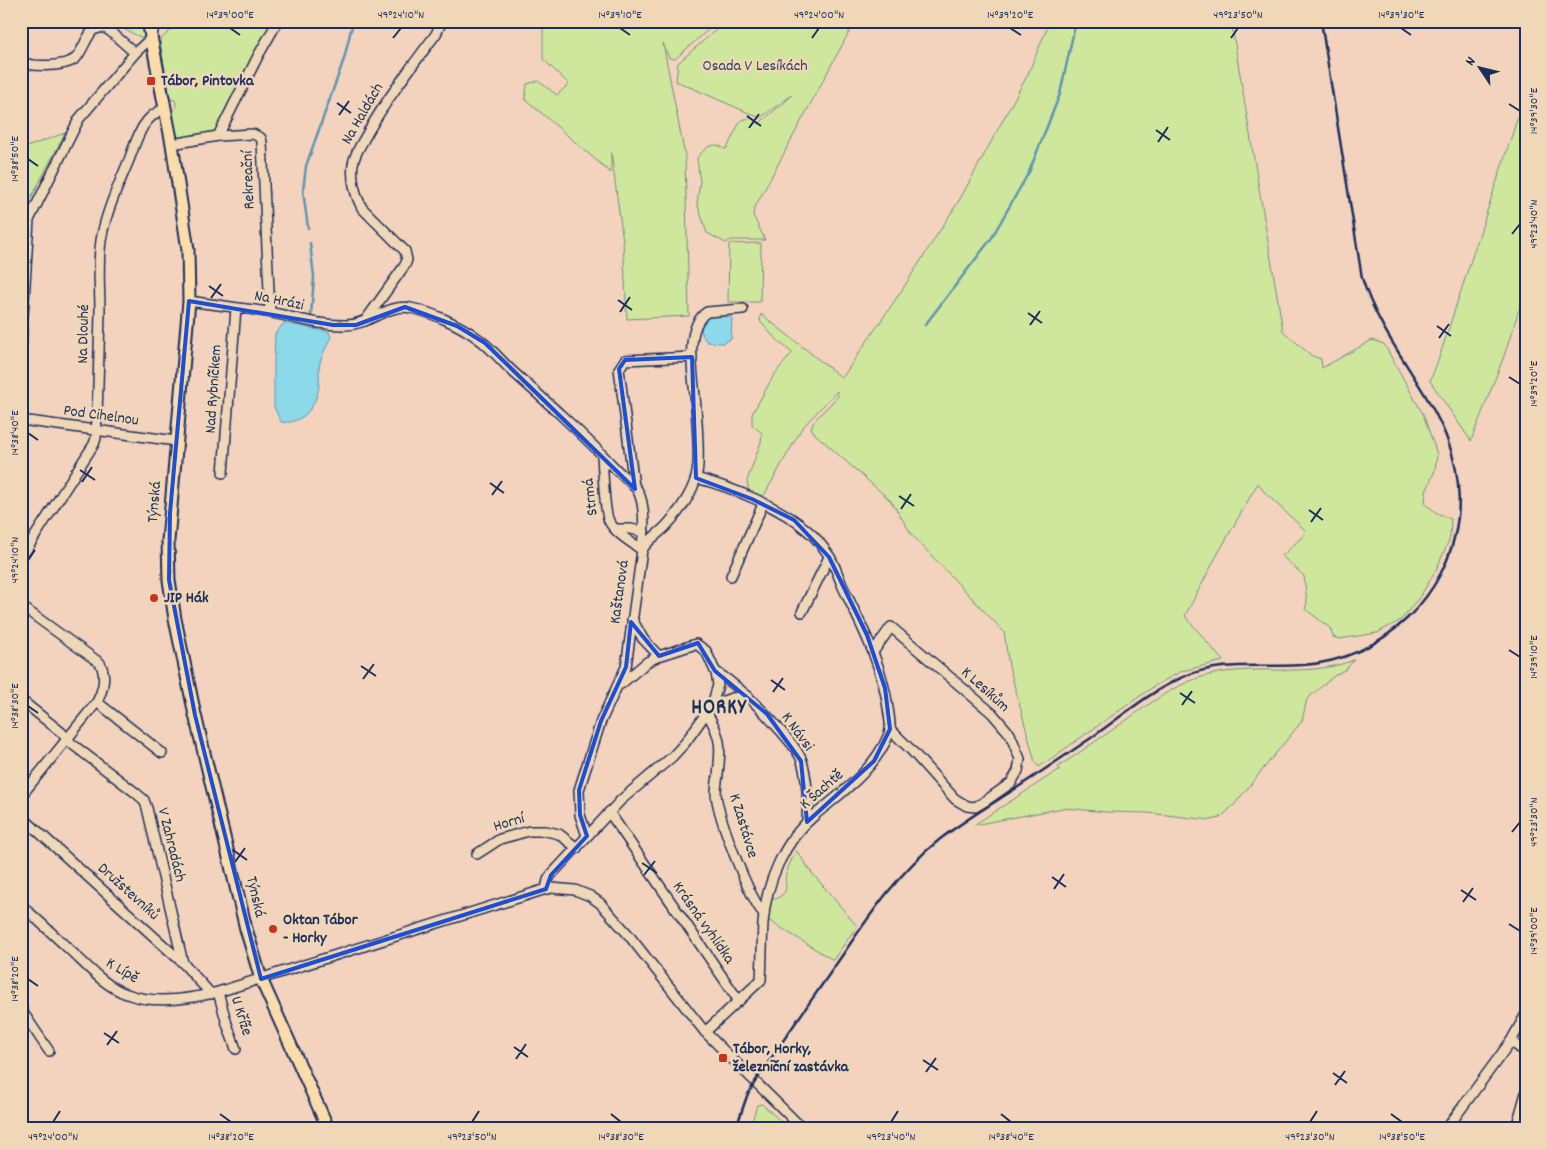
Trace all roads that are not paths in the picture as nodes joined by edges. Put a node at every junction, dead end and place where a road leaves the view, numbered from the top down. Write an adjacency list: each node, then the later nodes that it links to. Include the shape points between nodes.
1 (148, 21): 5 (main road, Týnská)
2 (156, 21): 5 (street)
3 (278, 21): 9 (street)
4 (442, 21): 15 (street, Na Haldách, via 386,102 355,156 353,182 358,201 407,256 405,265)
5 (151, 38): 6 (street); 8 (main road, Týnská)
6 (135, 54): 7 (street, via 103,27 93,30 72,62 32,66); 16 (street, via 79,119 29,220)
7 (21, 61)
8 (164, 109): 10 (main road, Týnská); 19 (street, Na Dlouhé, via 149,117 141,129 102,234)
9 (218, 136): 10 (street, Rekreační); 14 (street, Rekreační, via 253,134 261,138)
10 (172, 144): 11 (main road, Týnská, via 188,250)
11 (189, 301): 12 (street, Na Hrázi); 20 (main road, Týnská)
12 (236, 308): 14 (street, Na Hrázi); 22 (street, Nad Rybníčkem)
13 (743, 309): 17 (street, Kaštanová, via 704,314 694,332)
14 (270, 312): 15 (street, Na Hrázi, via 322,325)
15 (363, 323): 21 (street, via 390,310 405,307 464,329 485,343)
16 (21, 349)
17 (692, 357): 23 (street, Kaštanová, via 698,453); 24 (street, via 626,360 619,369)
18 (21, 420): 19 (street, Pod Cihelnou)
19 (96, 430): 20 (street, Pod Cihelnou); 30 (street, Na Dlouhé, via 94,444)
20 (176, 440): 58 (main road, Týnská, via 168,541 175,619 238,897)
21 (602, 455): 24 (street); 26 (street, Strmá, via 607,515)
22 (223, 473)
23 (696, 478): 25 (street); 28 (street, Kaštanová, via 668,523)
24 (634, 486): 27 (street, via 642,504)
25 (763, 504): 29 (street, via 808,531); 31 (street)
26 (616, 529): 27 (street); 28 (street, Strmá)
27 (644, 532): 28 (street)
28 (642, 550): 34 (street, Kaštanová)
29 (829, 557): 33 (street); 35 (street)
30 (21, 558)
31 (730, 576)
32 (21, 606): 41 (street, via 102,665 104,686)
33 (802, 612)
34 (632, 619): 36 (street, via 643,639); 38 (street, Kaštanová, via 626,667)
35 (873, 652): 44 (street, via 883,682); 44 (street, K Lesíkům, via 891,627 992,713 1010,734 1020,759 1018,771 1011,783 984,802 975,807 967,806 955,799)
36 (659, 656): 37 (street, K Návsi, via 696,644 706,651); 38 (street, K Návsi, via 642,665)
37 (715, 670): 39 (street, K Návsi); 42 (street, K Návsi, via 718,685)
38 (618, 688): 51 (street, Kaštanová, via 601,721 579,790 580,815)
39 (748, 696): 42 (street); 50 (street, K Návsi, via 799,756 805,777)
40 (21, 700): 45 (street, V Zahradách)
41 (98, 702): 45 (street); 46 (street)
42 (712, 705): 43 (street, K Návsi)
43 (707, 713): 48 (street, K Návsi, via 672,757); 56 (street, K Zastávce, via 720,742 716,793 721,815 755,902)
44 (890, 729): 50 (street, K Šachtě, via 871,766)
45 (68, 739): 47 (street); 57 (street, V Zahradách, via 145,803)
46 (162, 753)
47 (21, 796)
48 (609, 812): 51 (street, K Návsi); 60 (street, Krásná vyhlídka)
49 (21, 816): 57 (street, Družstevníků)
50 (807, 822): 56 (street, K Šachtě, via 793,838 780,862)
51 (586, 836): 52 (street, K Návsi)
52 (577, 848): 53 (street, Horní, via 559,834 529,831 500,839); 54 (street, K Návsi, via 551,875)
53 (477, 854)
54 (546, 890): 58 (street, K Lípě); 63 (street, K Lípě, via 574,890 600,903)
55 (21, 904): 59 (street, K Lípě, via 91,970 123,993 160,1000)
56 (764, 914): 60 (street, K Šachtě, via 762,980)
57 (183, 963): 59 (street, Družstevníků)
58 (261, 979): 59 (street, K Lípě); 69 (main road, Týnská)
59 (215, 993): 65 (street, U Kříže)
60 (739, 1001): 63 (street, K Šachtě)
61 (21, 1007): 66 (street)
62 (1526, 1014): 64 (street)
63 (705, 1032): 70 (street, K Lípě)
64 (1511, 1041): 67 (street); 71 (street)
65 (236, 1049)
66 (49, 1051)
67 (1526, 1053)
68 (1526, 1093): 72 (street)
69 (328, 1128)
70 (802, 1128)
71 (1447, 1128)
72 (1516, 1128)

